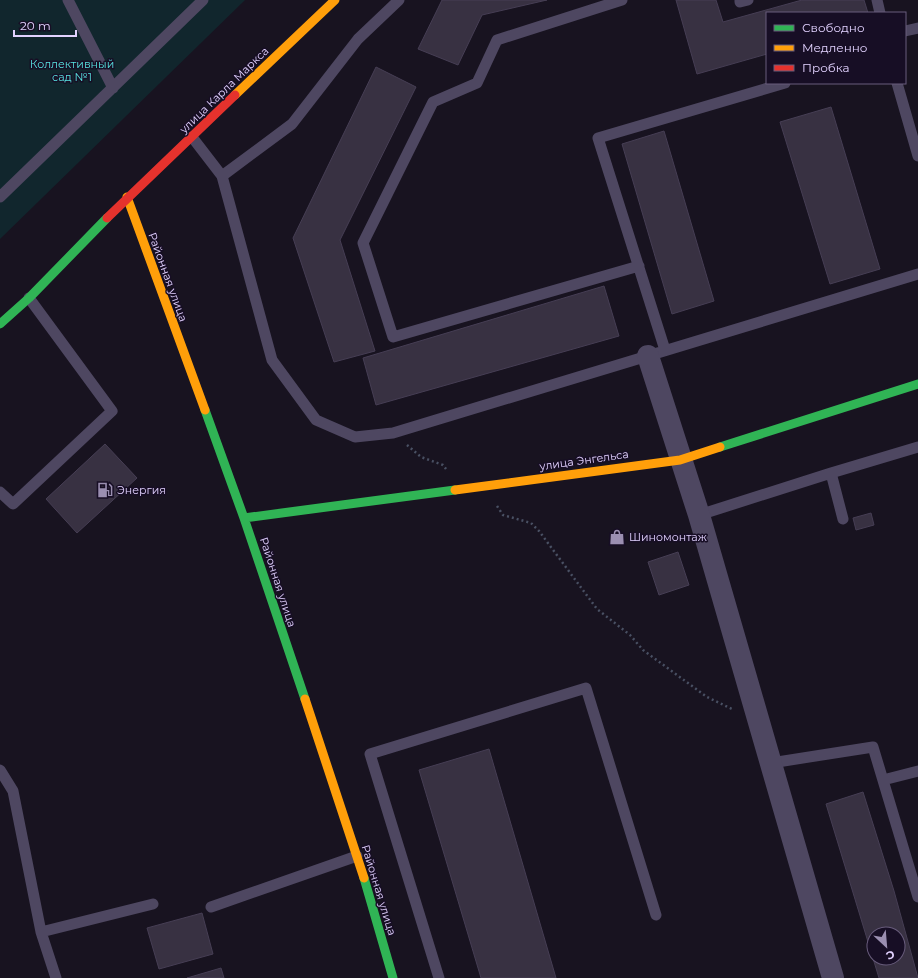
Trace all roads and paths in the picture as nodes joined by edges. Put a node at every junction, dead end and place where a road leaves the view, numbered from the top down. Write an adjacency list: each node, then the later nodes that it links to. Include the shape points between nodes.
1 (68, 0): 14 (lane)
2 (202, 0): 14 (lane)
3 (335, 0): 17 (main road, улица Карла Маркса)
4 (399, 0): 19 (lane, via 358,39 292,124)
5 (622, 0): 22 (lane, via 497,40 477,83 433,102 362,243 393,337)
6 (740, 0): 7 (lane)
7 (748, 0)
8 (877, 0): 9 (lane)
9 (880, 12)
10 (918, 28): 11 (lane)
11 (906, 31)
12 (782, 84): 22 (lane, via 598,138)
13 (897, 84): 16 (lane)
14 (113, 88): 21 (lane)
15 (918, 118): 16 (lane)
16 (907, 121): 18 (lane)
17 (192, 137): 19 (lane); 20 (main road, улица Карла Маркса)
18 (918, 156)
19 (222, 176): 28 (lane, via 272,360 316,420 355,437)
20 (127, 197): 24 (main road, улица Карла Маркса); 35 (main road, Районная улица)
21 (0, 198)
22 (639, 266): 26 (lane)
23 (918, 274): 26 (lane)
24 (29, 298): 25 (main road, улица Карла Маркса); 33 (lane, via 112,411 12,504)
25 (0, 324)
26 (657, 353): 28 (lane); 30 (street)
27 (918, 384): 30 (main road, улица Энгельса)
28 (393, 433): 32 (path, via 421,457 443,465 451,474)
29 (918, 447): 31 (lane)
30 (680, 460): 32 (main road, улица Энгельса); 34 (street)
31 (831, 473): 34 (lane); 36 (lane)
32 (480, 486): 35 (main road, улица Энгельса); 37 (path, via 503,515 531,523 535,527 597,609 630,634 642,650 707,697)
33 (0, 492)
34 (699, 516): 37 (street)
35 (244, 518): 42 (main road, Районная улица)
36 (843, 519)
37 (759, 722): 38 (street)
38 (771, 763): 41 (lane, via 873,747); 51 (street)
39 (0, 770): 47 (lane, via 13,791)
40 (918, 771): 41 (lane)
41 (883, 780): 43 (lane)
42 (357, 856): 45 (lane); 49 (main road, Районная улица)
43 (918, 897)
44 (153, 904): 47 (lane)
45 (211, 907)
46 (656, 915): 50 (lane, via 586,688 370,754)
47 (41, 932): 48 (lane)
48 (56, 978)
49 (393, 978)
50 (439, 978)
51 (833, 978)

